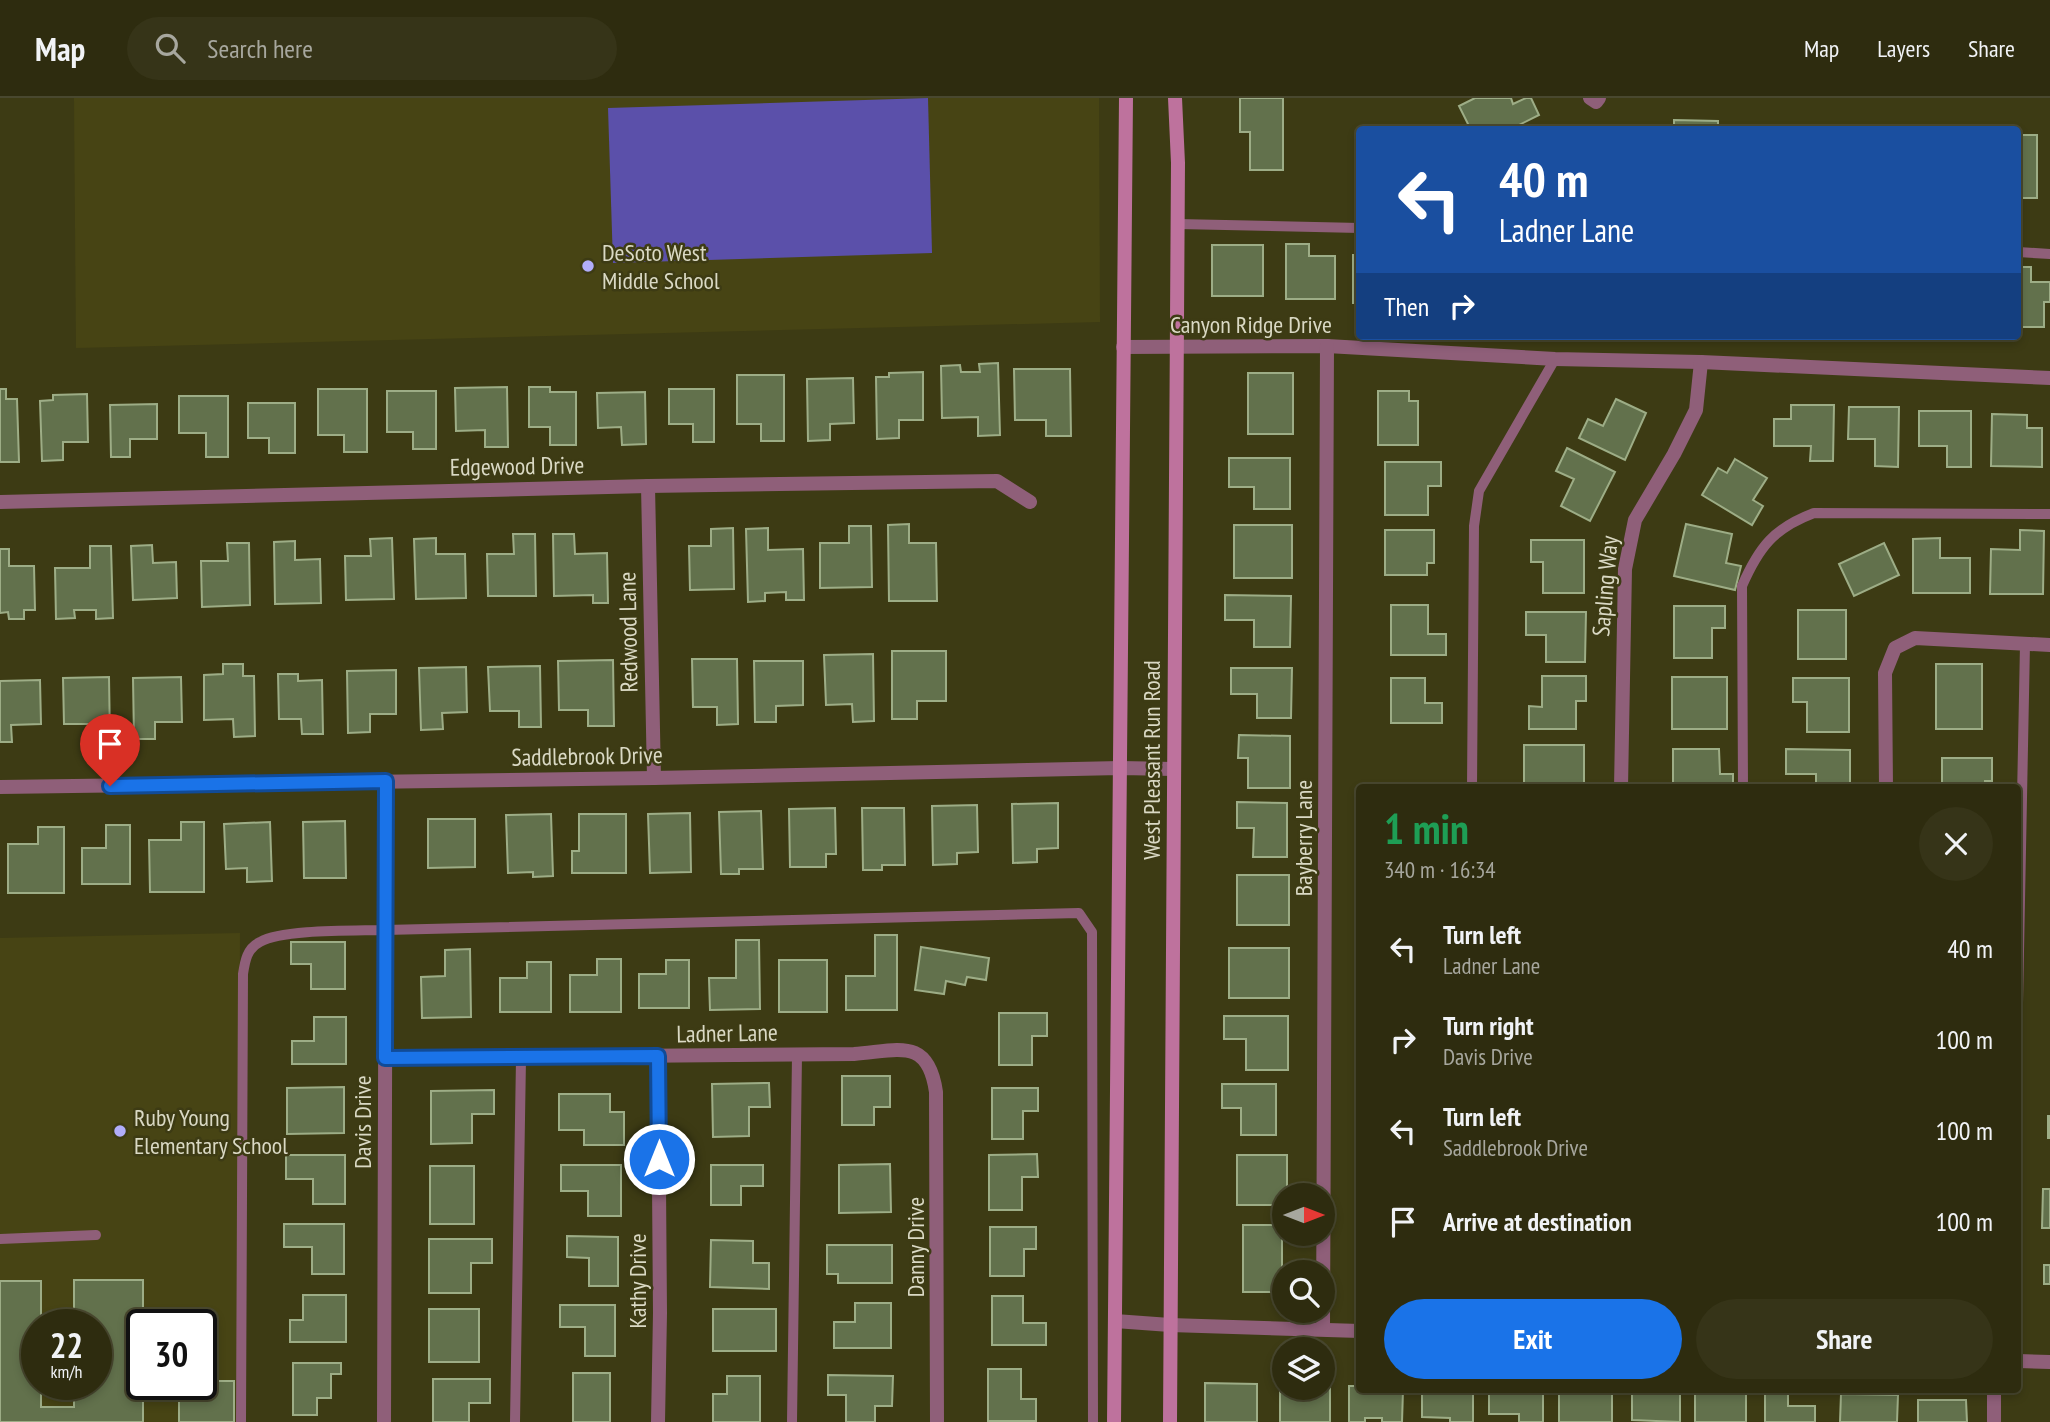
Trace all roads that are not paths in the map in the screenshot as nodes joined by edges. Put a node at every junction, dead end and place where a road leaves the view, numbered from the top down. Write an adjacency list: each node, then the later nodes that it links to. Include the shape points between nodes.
1 (1126, 98): 10 (main road, West Pleasant Run Road)
2 (1175, 98): 5 (main road, West Pleasant Run Road)
3 (1590, 98): 4 (street, via 1596,102)
4 (1599, 98)
5 (1178, 223): 6 (lane); 11 (main road, West Pleasant Run Road)
6 (1356, 228)
7 (2021, 252): 8 (lane)
8 (2050, 254)
9 (1327, 346): 11 (street, Canyon Ridge Drive); 12 (street, Canyon Ridge Drive); 41 (street, Bayberry Lane)
10 (1124, 347): 11 (street, Canyon Ridge Drive); 21 (main road, West Pleasant Run Road)
11 (1177, 347): 22 (main road, West Pleasant Run Road)
12 (1555, 359): 13 (street, Canyon Ridge Drive); 25 (lane, via 1479,491 1474,526)
13 (1701, 362): 14 (street, Canyon Ridge Drive); 26 (street, Sapling Way, via 1696,410 1634,520 1625,569)
14 (2050, 378)
15 (648, 486): 16 (street, Edgewood Drive); 17 (street, Edgewood Drive, via 997,481); 23 (street, Redwood Lane)
16 (0, 502)
17 (1030, 502)
18 (2050, 514): 27 (lane, via 1814,513 1770,538 1754,558 1742,586)
19 (2025, 644): 20 (street); 28 (street, via 1915,638 1895,648 1885,673); 30 (lane)
20 (2050, 645)
21 (1120, 768): 22 (street, Saddlebrook Drive); 23 (street, Saddlebrook Drive); 39 (main road, West Pleasant Run Road)
22 (1174, 769): 40 (main road, West Pleasant Run Road)
23 (654, 778): 24 (street, Saddlebrook Drive)
24 (386, 781): 29 (street, Saddlebrook Drive); 31 (street, Davis Drive)
25 (1472, 784)
26 (1620, 784)
27 (1743, 784)
28 (1886, 784)
29 (0, 787)
30 (2021, 849)
31 (386, 930): 34 (street, Davis Drive); 46 (lane, via 278,935 257,942 246,956); 52 (lane, via 1079,913 1092,932)
32 (797, 1055): 33 (street, Ladner Lane); 36 (street, Ladner Lane, via 908,1050 920,1054); 50 (lane)
33 (658, 1056): 35 (street, Ladner Lane); 49 (street, Kathy Drive)
34 (385, 1058): 35 (street, Ladner Lane); 47 (street, Davis Drive)
35 (521, 1059): 48 (lane)
36 (933, 1072): 51 (street, Danny Drive)
37 (96, 1235): 38 (lane)
38 (0, 1239)
39 (1115, 1321): 40 (street); 53 (main road, West Pleasant Run Road)
40 (1170, 1325): 41 (street); 54 (main road, West Pleasant Run Road)
41 (1323, 1329): 42 (street)
42 (1356, 1331)
43 (2021, 1361): 44 (street)
44 (2050, 1362)
45 (1994, 1393): 55 (street)
46 (242, 1422)
47 (384, 1422)
48 (515, 1422)
49 (658, 1422)
50 (792, 1422)
51 (937, 1422)
52 (1093, 1422)
53 (1114, 1422)
54 (1170, 1422)
55 (1994, 1422)

